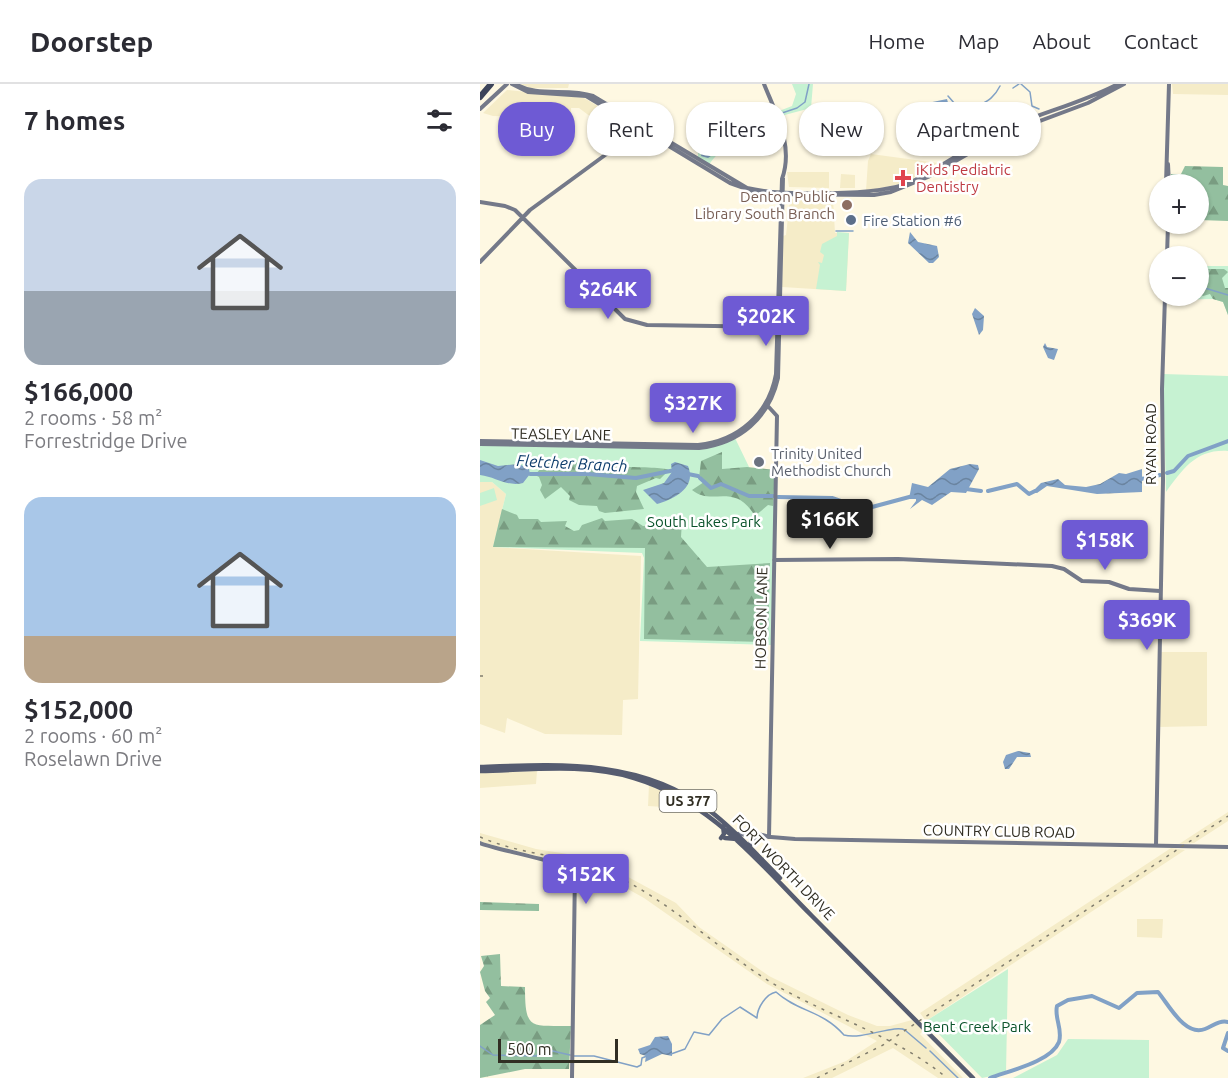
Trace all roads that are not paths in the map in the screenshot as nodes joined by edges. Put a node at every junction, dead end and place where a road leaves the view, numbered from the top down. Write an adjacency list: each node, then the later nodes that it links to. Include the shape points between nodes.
1 (489, 84): 9 (highway); 10 (highway)
2 (507, 84): 8 (main road)
3 (514, 84): 11 (main road, via 524,92 577,93)
4 (764, 84): 16 (main road, TEASLEY LANE, via 784,138)
5 (1118, 84): 16 (main road, via 1091,98 1009,127 911,182 874,192)
6 (1124, 84): 16 (main road, via 997,137 897,191 874,195)
7 (1169, 84): 15 (main road)
8 (502, 86): 12 (main road)
9 (480, 92)
10 (480, 97)
11 (598, 102)
12 (480, 109)
13 (674, 146): 16 (main road, via 741,186)
14 (604, 156): 18 (main road)
15 (1167, 174)
16 (783, 193): 21 (main road, TEASLEY LANE)
17 (480, 202): 18 (main road, via 508,207)
18 (522, 217): 19 (main road); 21 (main road, via 625,319 647,325)
19 (480, 262)
20 (1165, 306): 25 (main road, RYAN ROAD)
21 (779, 327): 22 (main road, TEASLEY LANE, via 776,374)
22 (767, 405): 23 (main road, TEASLEY LANE, via 742,430 704,444); 24 (main road, HOBSON LANE, via 777,416)
23 (480, 443)
24 (774, 561): 25 (main road, via 1052,566 1082,581); 31 (main road, HOBSON LANE)
25 (1160, 591): 33 (main road, RYAN ROAD)
26 (564, 767): 27 (main road, FORT WORTH DRIVE / US 377); 28 (main road, FORT WORTH DRIVE / US 377, via 609,772 651,784 691,803); 29 (main road, FORT WORTH DRIVE / US 377, via 611,768 660,783 703,806)
27 (480, 769)
28 (723, 826): 29 (main road, FORT WORTH DRIVE / US 377); 29 (main road, via 723,838)
29 (736, 836): 30 (main road, COUNTRY CLUB ROAD); 31 (main road, COUNTRY CLUB ROAD, via 752,832); 35 (main road, FORT WORTH DRIVE / US 377); 36 (main road, FORT WORTH DRIVE / US 377)
30 (757, 837): 31 (main road, COUNTRY CLUB ROAD); 35 (main road, via 751,841)
31 (769, 837): 33 (main road, COUNTRY CLUB ROAD)
32 (480, 843): 38 (main road, via 566,865 575,871)
33 (1156, 845): 34 (main road, COUNTRY CLUB ROAD)
34 (1228, 847)
35 (751, 849): 36 (main road, FORT WORTH DRIVE / US 377)
36 (830, 933): 37 (main road, FORT WORTH DRIVE / US 377)
37 (972, 1077)
38 (572, 1078)

